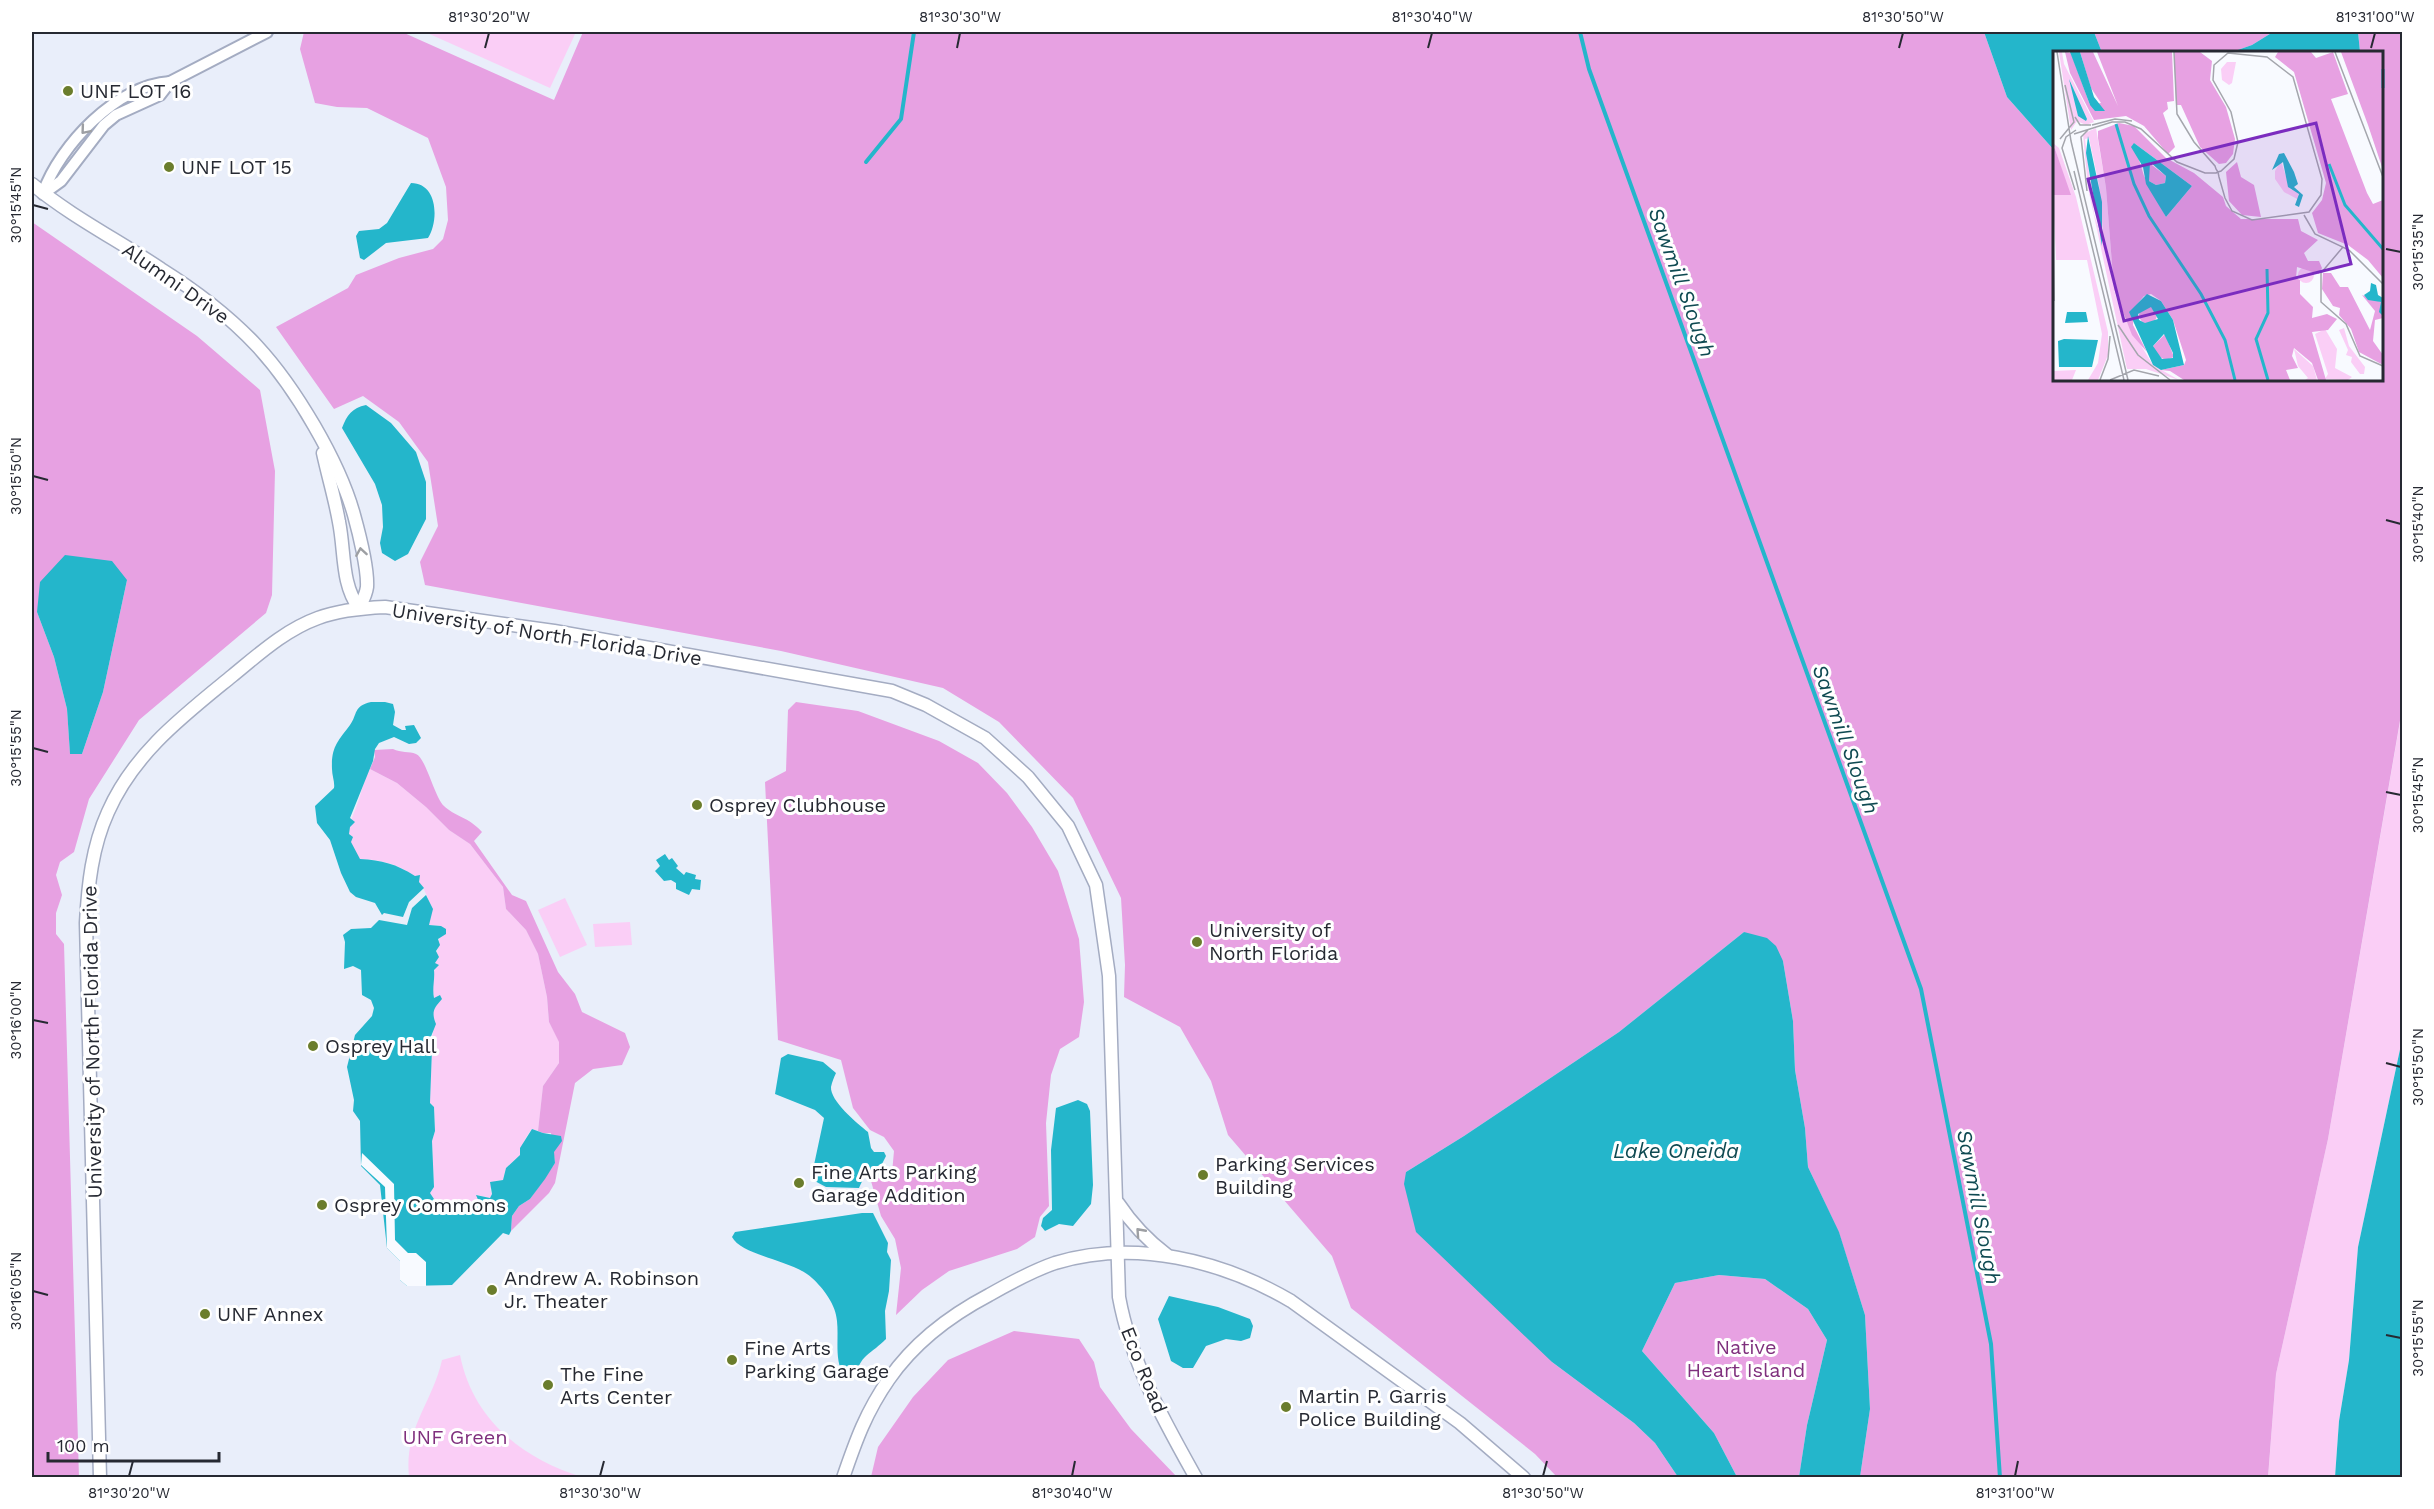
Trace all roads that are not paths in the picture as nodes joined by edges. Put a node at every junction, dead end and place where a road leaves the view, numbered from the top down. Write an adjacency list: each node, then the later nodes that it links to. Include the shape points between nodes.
1 (267, 32): 3 (street, via 170,82 160,95 116,115 61,181)
2 (32, 184): 3 (street, Alumni Drive)
3 (43, 194): 4 (street, Alumni Drive, via 212,304 258,347)
4 (318, 435): 5 (street, Alumni Drive, via 339,520 347,585); 5 (street, Alumni Drive, one-way to 4, via 367,586 357,527 343,483)
5 (359, 608): 6 (street, University of North Florida Drive, via 389,607 537,628 892,691 985,738 1028,777 1068,826 1096,885 1108,976); 9 (street, University of North Florida Drive, via 320,617 276,640 190,711 159,738 131,772 99,834 88,888 86,923)
6 (1117, 1202): 7 (street, University of North Florida Drive); 8 (street, one-way to 6, via 1130,1221)
7 (1119, 1254): 8 (street); 10 (street, via 1081,1257 1023,1276 964,1308 917,1345 863,1421); 11 (street, Eco Road, via 1119,1297 1132,1351)
8 (1168, 1256): 12 (street, via 1235,1272 1291,1301 1467,1428)
9 (100, 1478)
10 (843, 1478)
11 (1196, 1478)
12 (1524, 1478)

